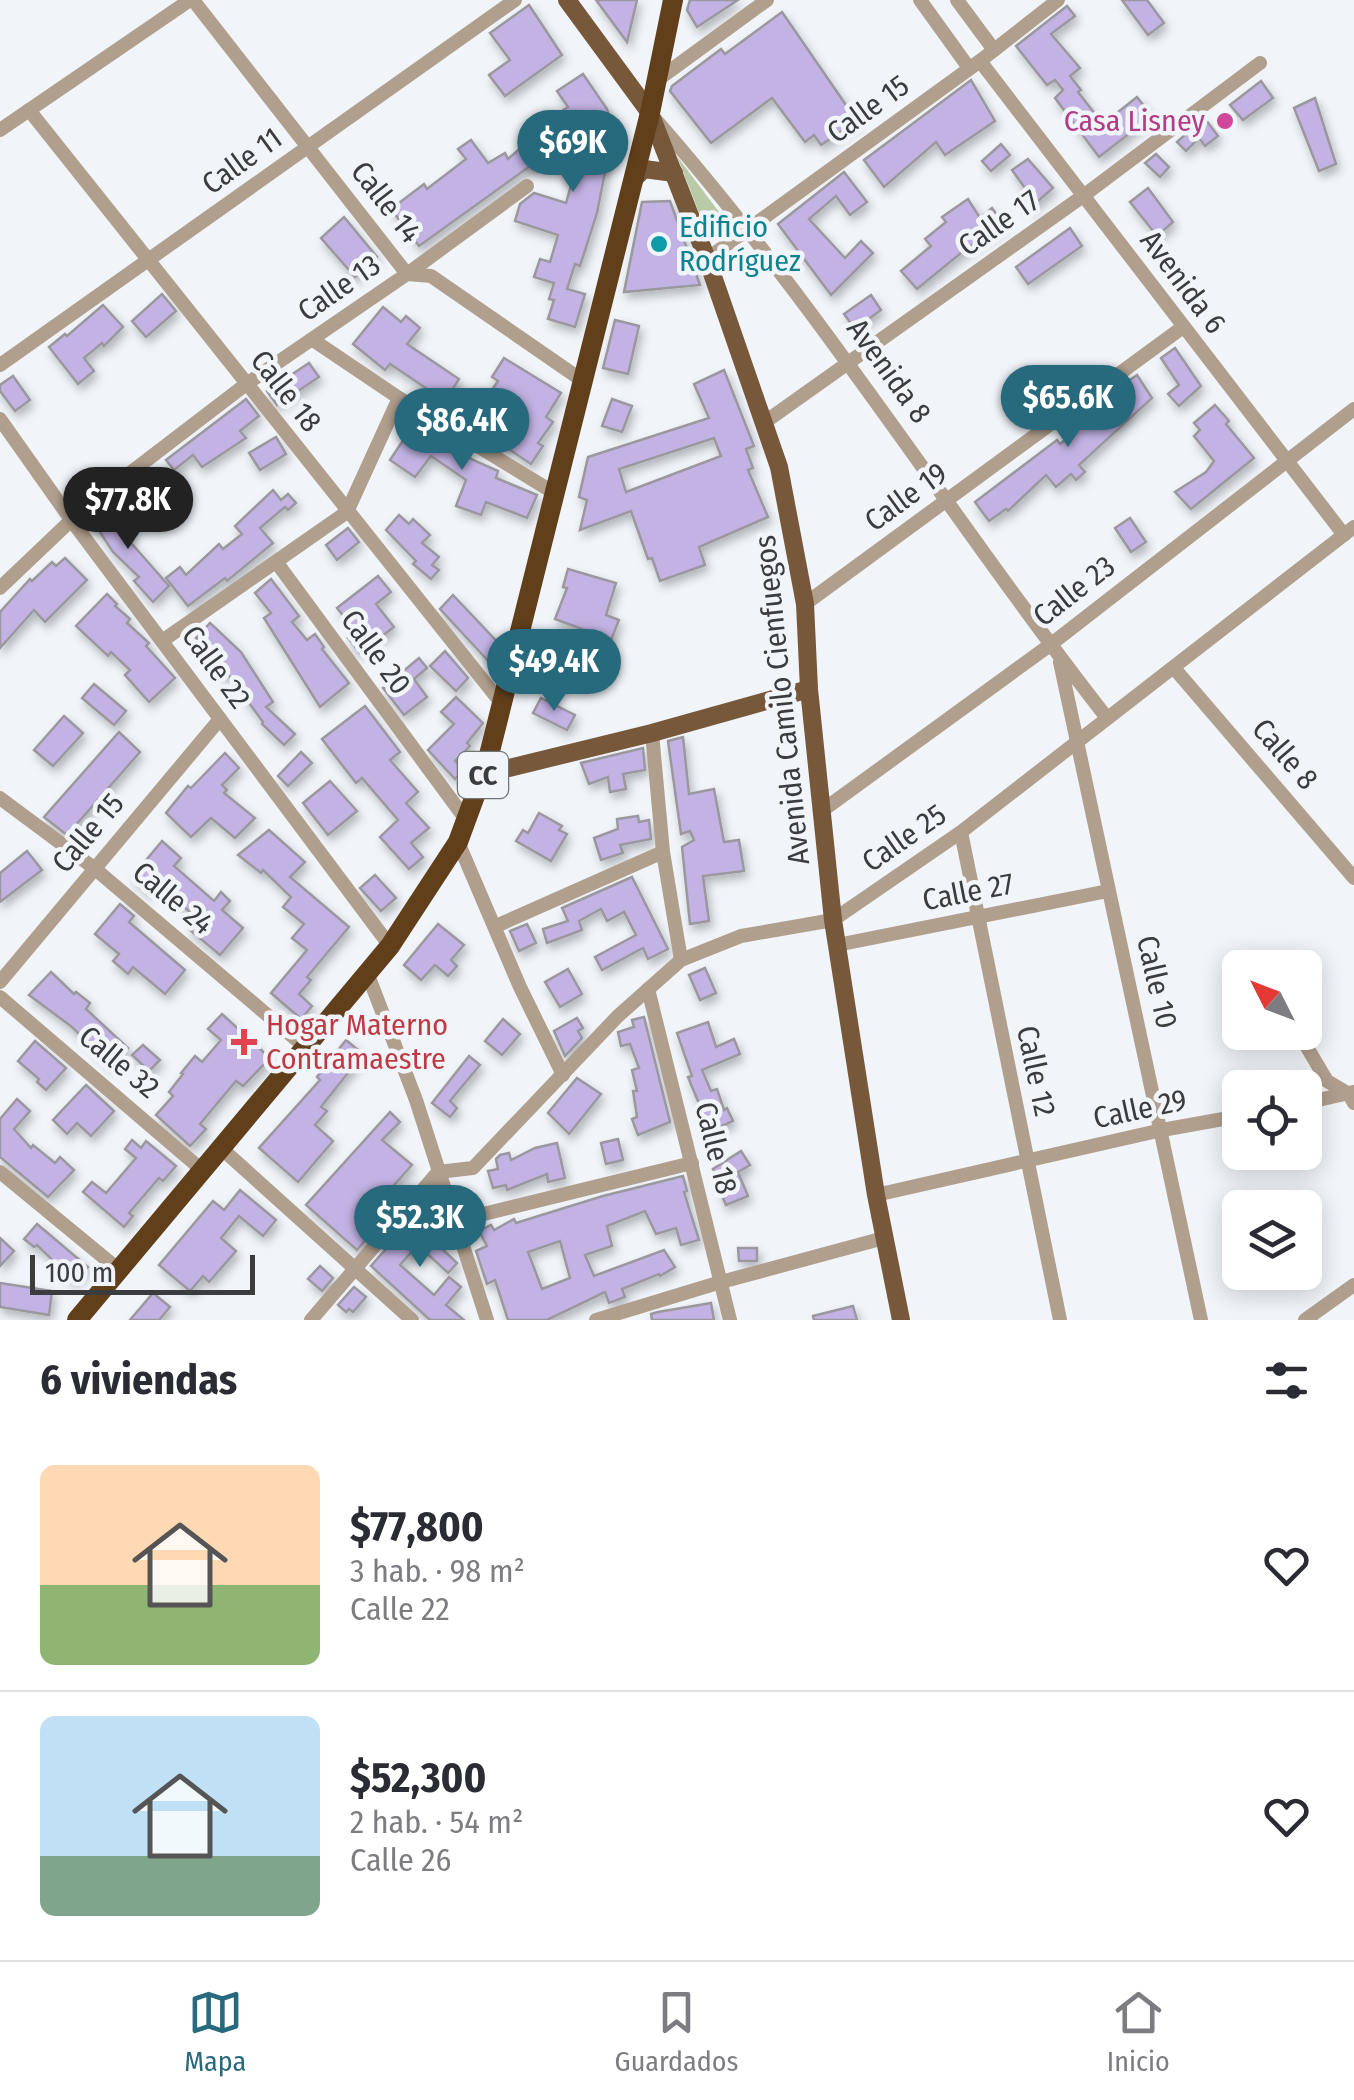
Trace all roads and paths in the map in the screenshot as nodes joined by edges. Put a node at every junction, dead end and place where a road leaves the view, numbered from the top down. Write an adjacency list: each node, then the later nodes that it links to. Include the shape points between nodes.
1 (191, 0): 13 (street); 16 (street, Calle 14)
2 (515, 0): 16 (street, Calle 11)
3 (567, 0): 14 (main road, Avenida Camilo Cienfuegos)
4 (673, 0): 12 (highway, CC)
5 (767, 0): 12 (street)
6 (920, 0): 11 (street, Avenida 6)
7 (956, 0): 9 (street)
8 (1058, 0): 9 (street, Calle 15)
9 (994, 50): 11 (street, Calle 15)
10 (1260, 63): 20 (street, Calle 17)
11 (974, 65): 20 (street, Avenida 6); 21 (street, Calle 15)
12 (655, 81): 14 (highway, CC)
13 (29, 110): 15 (street); 23 (street, Calle 18)
14 (650, 113): 17 (main road, Avenida Camilo Cienfuegos); 18 (highway, CC); 21 (street, Avenida 8)
15 (0, 130)
16 (308, 146): 23 (street, Calle 11); 24 (street, Calle 14)
17 (674, 173): 18 (main road, via 644,169); 22 (main road, Avenida Camilo Cienfuegos)
18 (633, 180): 29 (highway, CC)
19 (526, 186): 24 (street, Calle 13)
20 (1083, 196): 25 (street, Avenida 6); 27 (street, Calle 17)
21 (749, 229): 22 (street, Calle 15); 27 (street, Avenida 8)
22 (707, 258): 34 (main road, Avenida Camilo Cienfuegos)
23 (150, 262): 28 (street, Calle 11); 30 (street, Calle 18)
24 (407, 274): 26 (street, Calle 13); 29 (street, Calle 14, via 431,276)
25 (1183, 327): 35 (street, Avenida 6); 37 (street, Calle 19)
26 (313, 340): 30 (street, Calle 13); 31 (street)
27 (850, 362): 34 (street, Calle 17); 37 (street, Avenida 8)
28 (0, 366)
29 (583, 381): 36 (highway, CC)
30 (246, 385): 38 (street, Calle 18); 39 (street, Calle 13)
31 (399, 398): 36 (street); 38 (street)
32 (1354, 409): 35 (street, Calle 23)
33 (0, 418): 39 (street, Calle 22)
34 (765, 422): 43 (main road, Avenida Camilo Cienfuegos)
35 (1286, 462): 40 (street, Avenida 6); 45 (street, Calle 23)
36 (556, 494): 48 (highway, CC)
37 (948, 501): 43 (street, Calle 19); 45 (street, Avenida 8)
38 (347, 512): 41 (street); 48 (street, Calle 18)
39 (72, 522): 42 (street, Calle 13); 44 (street, Calle 22)
40 (1349, 531): 46 (street, Calle 25)
41 (277, 563): 44 (street); 56 (street, Calle 20)
42 (0, 588)
43 (805, 604): 47 (main road, Avenida Camilo Cienfuegos)
44 (162, 640): 50 (street, Calle 22)
45 (1054, 650): 49 (street, Avenida 8); 52 (street, Calle 10); 55 (street, Calle 23)
46 (1174, 668): 49 (street, Calle 25); 61 (street, Calle 8)
47 (809, 689): 51 (main road); 55 (main road, Avenida Camilo Cienfuegos)
48 (502, 704): 53 (highway, CC)
49 (1107, 718): 52 (street, Calle 25)
50 (220, 719): 60 (street, Calle 15); 67 (street, Calle 22)
51 (652, 733): 53 (main road, via 508,768); 59 (street)
52 (1078, 741): 57 (street, Calle 25); 62 (street, Calle 10)
53 (487, 763): 56 (highway, CC)
54 (0, 798): 60 (street, Calle 24)
55 (823, 810): 64 (main road, Avenida Camilo Cienfuegos)
56 (467, 821): 58 (highway, CC)
57 (961, 832): 63 (street, Calle 12); 64 (street, Calle 25)
58 (458, 842): 65 (street); 67 (highway, CC)
59 (663, 852): 65 (street); 68 (street)
60 (94, 868): 70 (street, Calle 15); 73 (street, Calle 24)
61 (1354, 878)
62 (1108, 891): 63 (street, Calle 27); 79 (street, Calle 10)
63 (977, 919): 66 (street, Calle 27); 82 (street, Calle 12)
64 (834, 920): 66 (main road, Avenida Camilo Cienfuegos); 68 (street, Calle 25, via 741,936)
65 (496, 926): 75 (street)
66 (838, 944): 86 (main road, Avenida Camilo Cienfuegos)
67 (390, 946): 69 (highway, CC)
68 (681, 960): 71 (street, Calle 25)
69 (368, 975): 73 (highway, CC); 85 (street)
70 (0, 982)
71 (648, 990): 75 (street, Calle 25); 81 (street, Calle 18)
72 (0, 997): 83 (street, Calle 32)
73 (305, 1047): 80 (highway, CC)
74 (1309, 1050): 76 (street, via 1327,1081)
75 (563, 1076): 85 (street, Calle 25, via 473,1168)
76 (1352, 1096): 77 (street)
77 (1322, 1100)
78 (1222, 1119): 79 (street, Calle 29)
79 (1162, 1130): 82 (street, Calle 29); 101 (street, Calle 10)
80 (221, 1148): 83 (highway, CC); 89 (street)
81 (692, 1163): 87 (street); 91 (street, Calle 18)
82 (1026, 1163): 86 (street, Calle 29); 100 (street, Calle 12)
83 (202, 1170): 90 (highway, CC)
84 (0, 1172): 90 (street)
85 (438, 1172): 87 (street); 89 (street)
86 (876, 1195): 88 (main road, Avenida Camilo Cienfuegos)
87 (455, 1221): 96 (street)
88 (884, 1238): 91 (street); 99 (main road, Avenida Camilo Cienfuegos)
89 (354, 1269): 94 (street); 95 (street)
90 (118, 1270): 93 (highway, CC)
91 (720, 1282): 97 (street); 98 (street, Calle 18)
92 (1354, 1285): 102 (street)
93 (76, 1320)
94 (311, 1320)
95 (412, 1320)
96 (487, 1320)
97 (596, 1320)
98 (730, 1320)
99 (901, 1320)
100 (1060, 1320)
101 (1201, 1320)
102 (1304, 1320)

